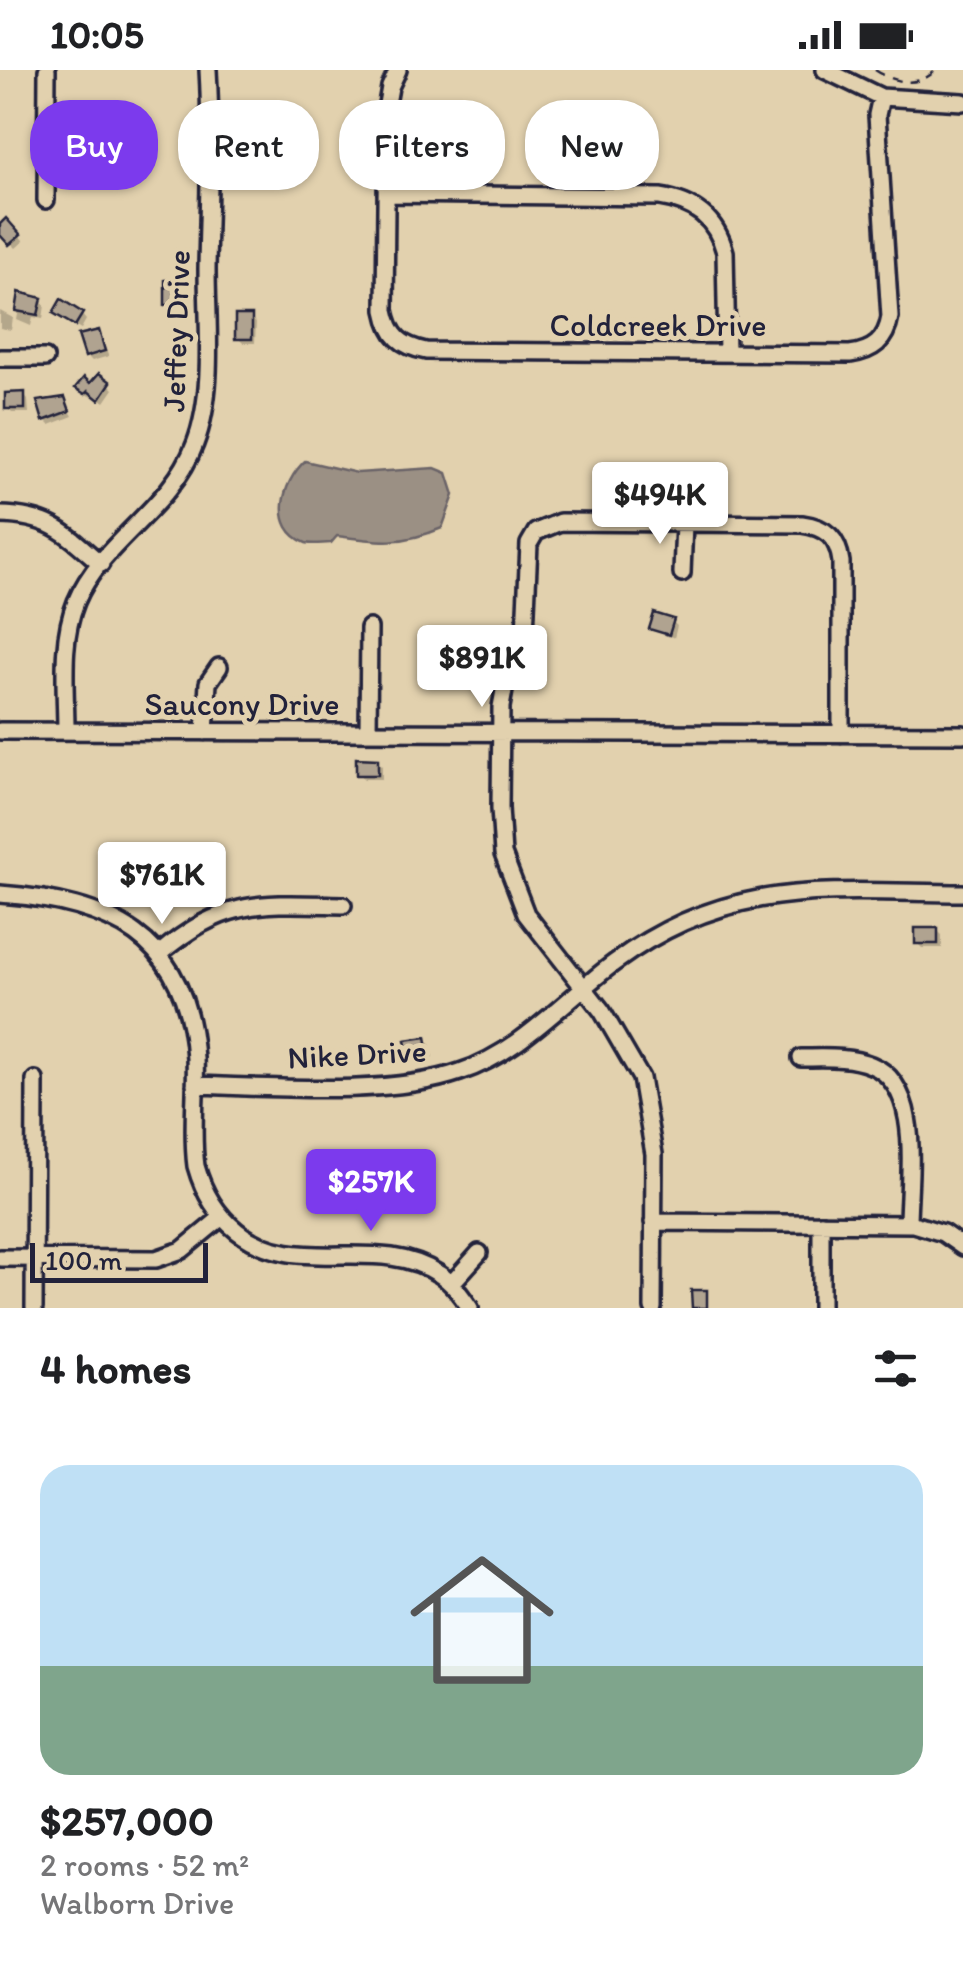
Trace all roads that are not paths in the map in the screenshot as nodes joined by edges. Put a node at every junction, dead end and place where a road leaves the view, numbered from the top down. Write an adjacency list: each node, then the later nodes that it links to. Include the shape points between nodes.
1 (47, 70): 8 (street)
2 (208, 70): 14 (street, Jeffey Drive, via 206,382 197,441 164,499)
3 (398, 70): 7 (street, via 387,104)
4 (826, 70): 5 (street)
5 (880, 97): 6 (street); 9 (street, Coldcreek Drive, via 890,302 881,341 862,352)
6 (963, 102)
7 (386, 194): 9 (street, via 686,202 708,217 722,239); 9 (street, Coldcreek Drive, via 386,310 394,336 408,347)
8 (46, 200)
9 (727, 353)
10 (0, 358): 11 (street)
11 (45, 358)
12 (0, 516): 14 (street, via 50,522)
13 (684, 522): 15 (street); 22 (street, via 560,522 536,532 527,553 525,633 502,694); 23 (street, via 802,524 832,536 841,562)
14 (101, 564): 19 (street, Jeffey Drive, via 84,585 69,626)
15 (682, 573)
16 (369, 628): 21 (street)
17 (220, 667): 20 (street, via 208,682)
18 (0, 730): 19 (street, Saucony Drive)
19 (66, 730): 20 (street, Saucony Drive)
20 (205, 732): 21 (street, Saucony Drive)
21 (368, 732): 22 (street, Saucony Drive)
22 (501, 732): 23 (street, Saucony Drive); 29 (street, via 500,821 512,882 526,914)
23 (841, 734): 24 (street, Saucony Drive)
24 (963, 734)
25 (963, 893): 29 (street, Nike Drive, via 810,892 732,902 656,934)
26 (0, 894): 28 (street, via 98,910)
27 (343, 904): 28 (street, via 236,908 212,916)
28 (158, 954): 32 (street, via 185,1003)
29 (584, 989): 32 (street, Nike Drive, via 499,1054 460,1072 380,1086); 34 (street, via 641,1078 654,1154)
30 (801, 1058): 36 (street, via 876,1066 900,1092 908,1126)
31 (35, 1080): 40 (street)
32 (195, 1085): 33 (street, via 196,1166)
33 (222, 1217): 40 (street, via 182,1250 156,1259); 41 (street, via 254,1242 287,1254 396,1258)
34 (653, 1222): 35 (street); 44 (street)
35 (821, 1223): 36 (street); 45 (street)
36 (908, 1224): 37 (street, via 943,1233)
37 (963, 1248)
38 (479, 1253): 41 (street)
39 (0, 1258): 40 (street)
40 (35, 1258): 42 (street)
41 (452, 1283): 43 (street)
42 (34, 1308)
43 (470, 1308)
44 (652, 1308)
45 (821, 1308)

